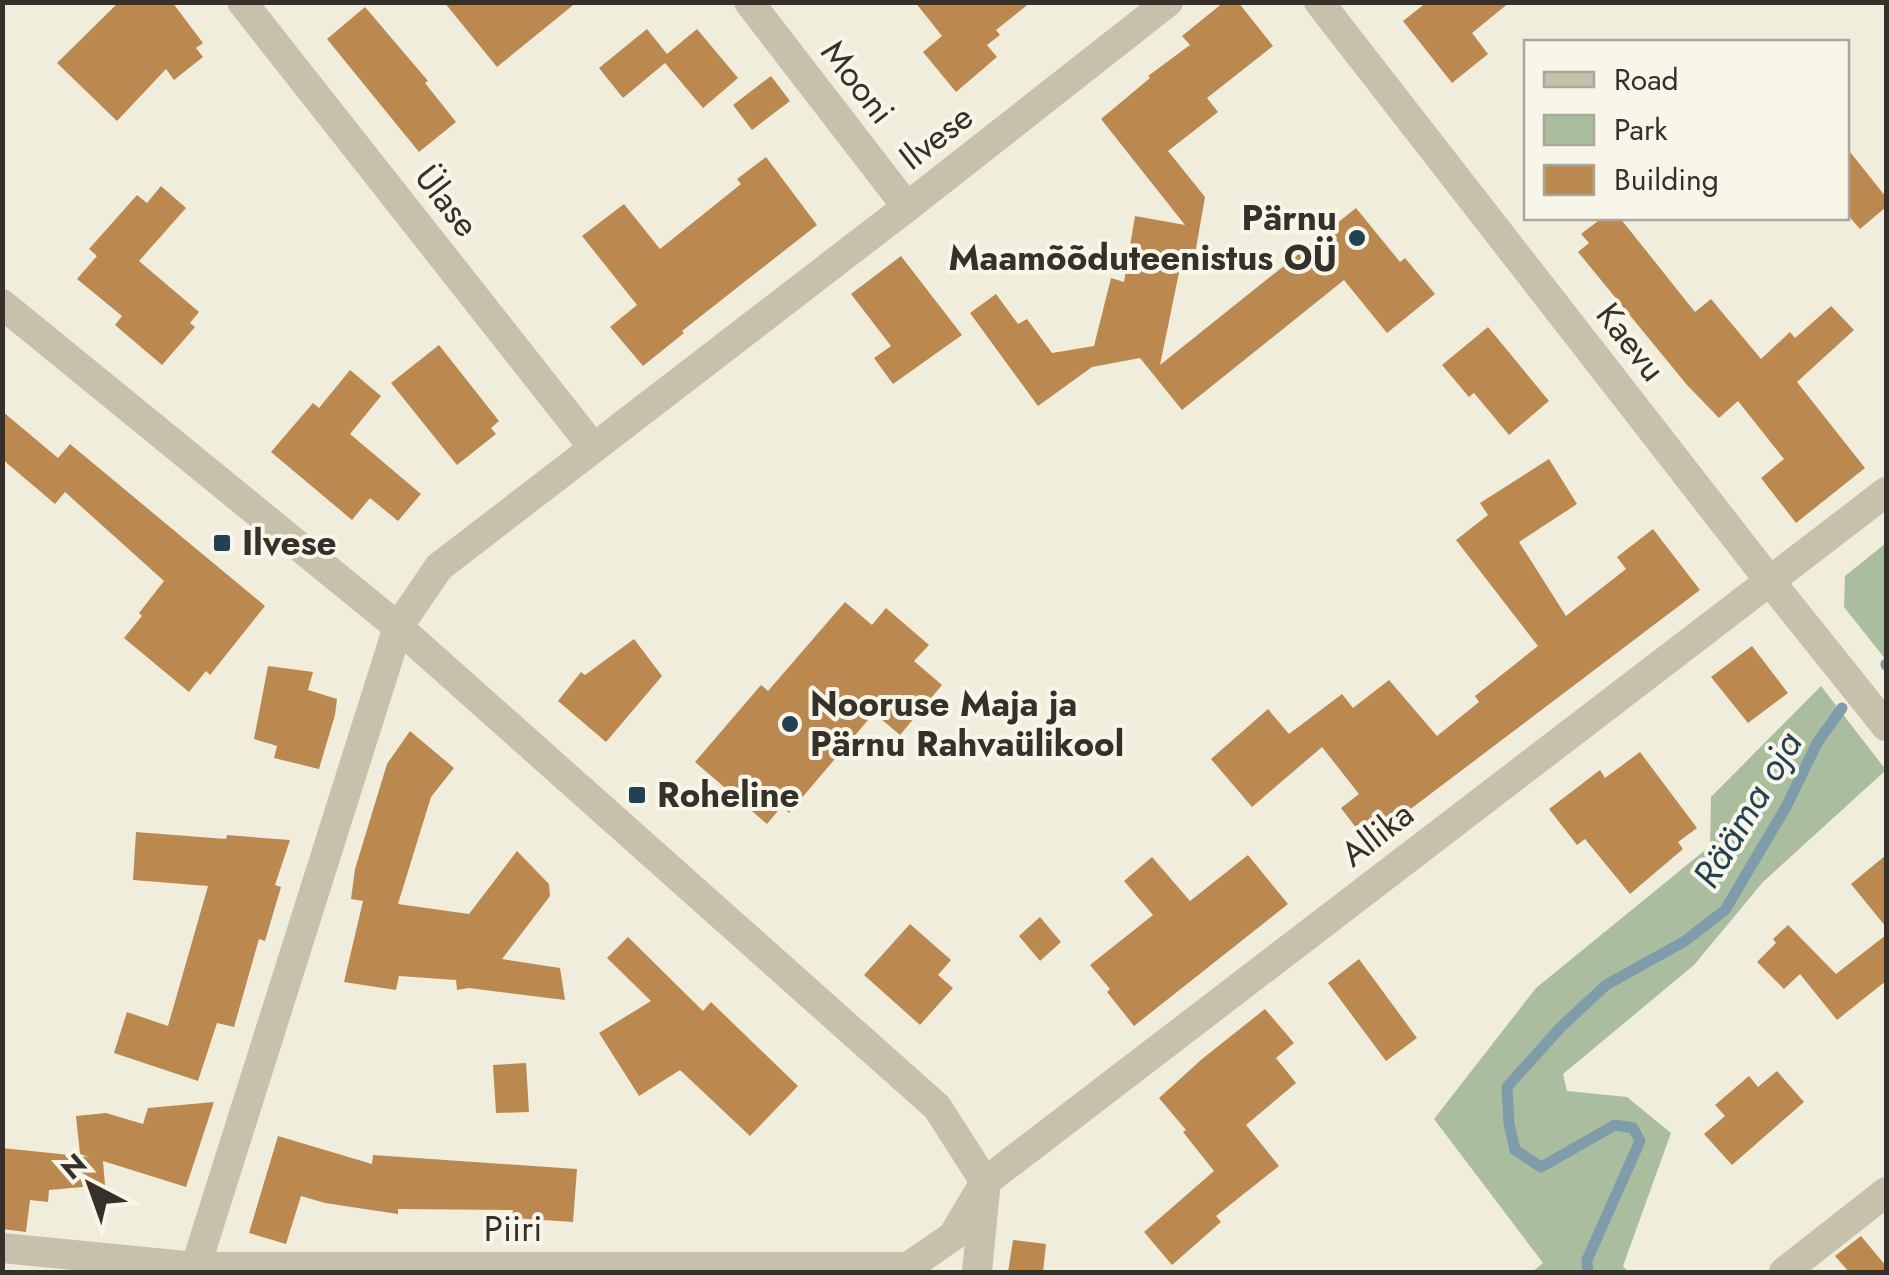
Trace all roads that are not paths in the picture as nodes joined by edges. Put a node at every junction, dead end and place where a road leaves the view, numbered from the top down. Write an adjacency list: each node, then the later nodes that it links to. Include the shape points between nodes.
1 (242, 2): 7 (street, Ülase)
2 (750, 2): 5 (street, Mooni)
3 (1168, 2): 5 (street, Ilvese)
4 (1319, 2): 9 (street, Kaevu)
5 (907, 207): 7 (street, Ilvese)
6 (2, 304): 10 (street)
7 (592, 447): 10 (street, Ilvese, via 439,567)
8 (1886, 492): 9 (street, Allika)
9 (1769, 580): 11 (street, Kaevu); 12 (street, Allika)
10 (398, 627): 12 (street, via 937,1107); 15 (street, Ilvese)
11 (1886, 726)
12 (986, 1182): 15 (street, Piiri, via 953,1236 908,1267); 16 (street)
13 (1886, 1192): 17 (street)
14 (2, 1248): 15 (street, Piiri)
15 (195, 1270)
16 (977, 1272)
17 (1784, 1272)

